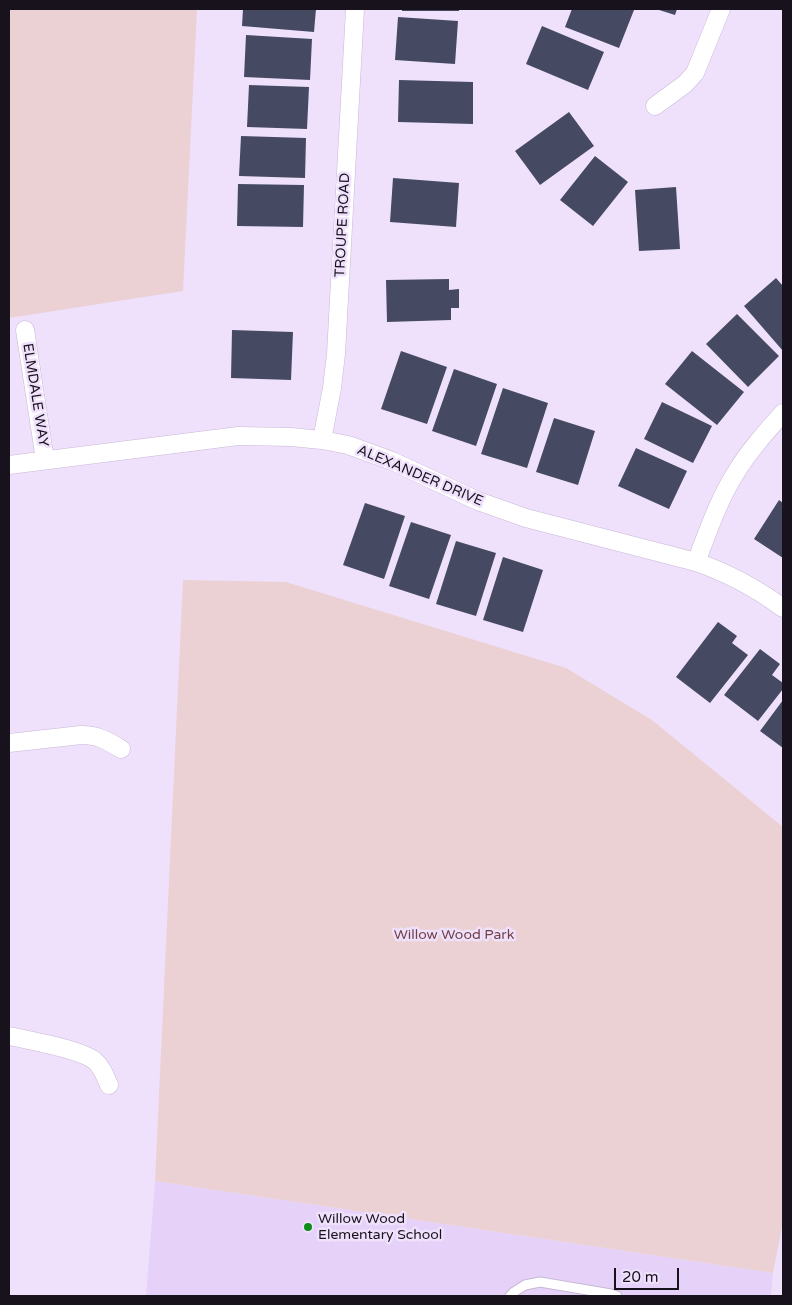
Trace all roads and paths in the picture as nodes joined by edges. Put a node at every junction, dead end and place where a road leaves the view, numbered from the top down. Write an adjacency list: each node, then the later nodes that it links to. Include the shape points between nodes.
1 (355, 9): 6 (street, TROUPE ROAD, via 336,354)
2 (721, 9): 3 (street, via 694,73 685,84)
3 (655, 106)
4 (25, 330): 7 (street, ELMDALE WAY)
5 (783, 413): 9 (street, via 735,474)
6 (322, 440): 7 (street, ALEXANDER DRIVE, via 238,436); 9 (street, ALEXANDER DRIVE, via 348,445 392,461 478,501 526,518)
7 (45, 460): 8 (street, ALEXANDER DRIVE)
8 (9, 464)
9 (696, 562): 10 (street, ALEXANDER DRIVE, via 731,576)
10 (783, 608)
11 (9, 743): 12 (street, via 91,735)
12 (121, 749)
13 (9, 1036): 14 (street, via 84,1054 95,1061)
14 (109, 1084)
15 (510, 1296): 16 (lane, via 525,1285 540,1282)
16 (617, 1296)

